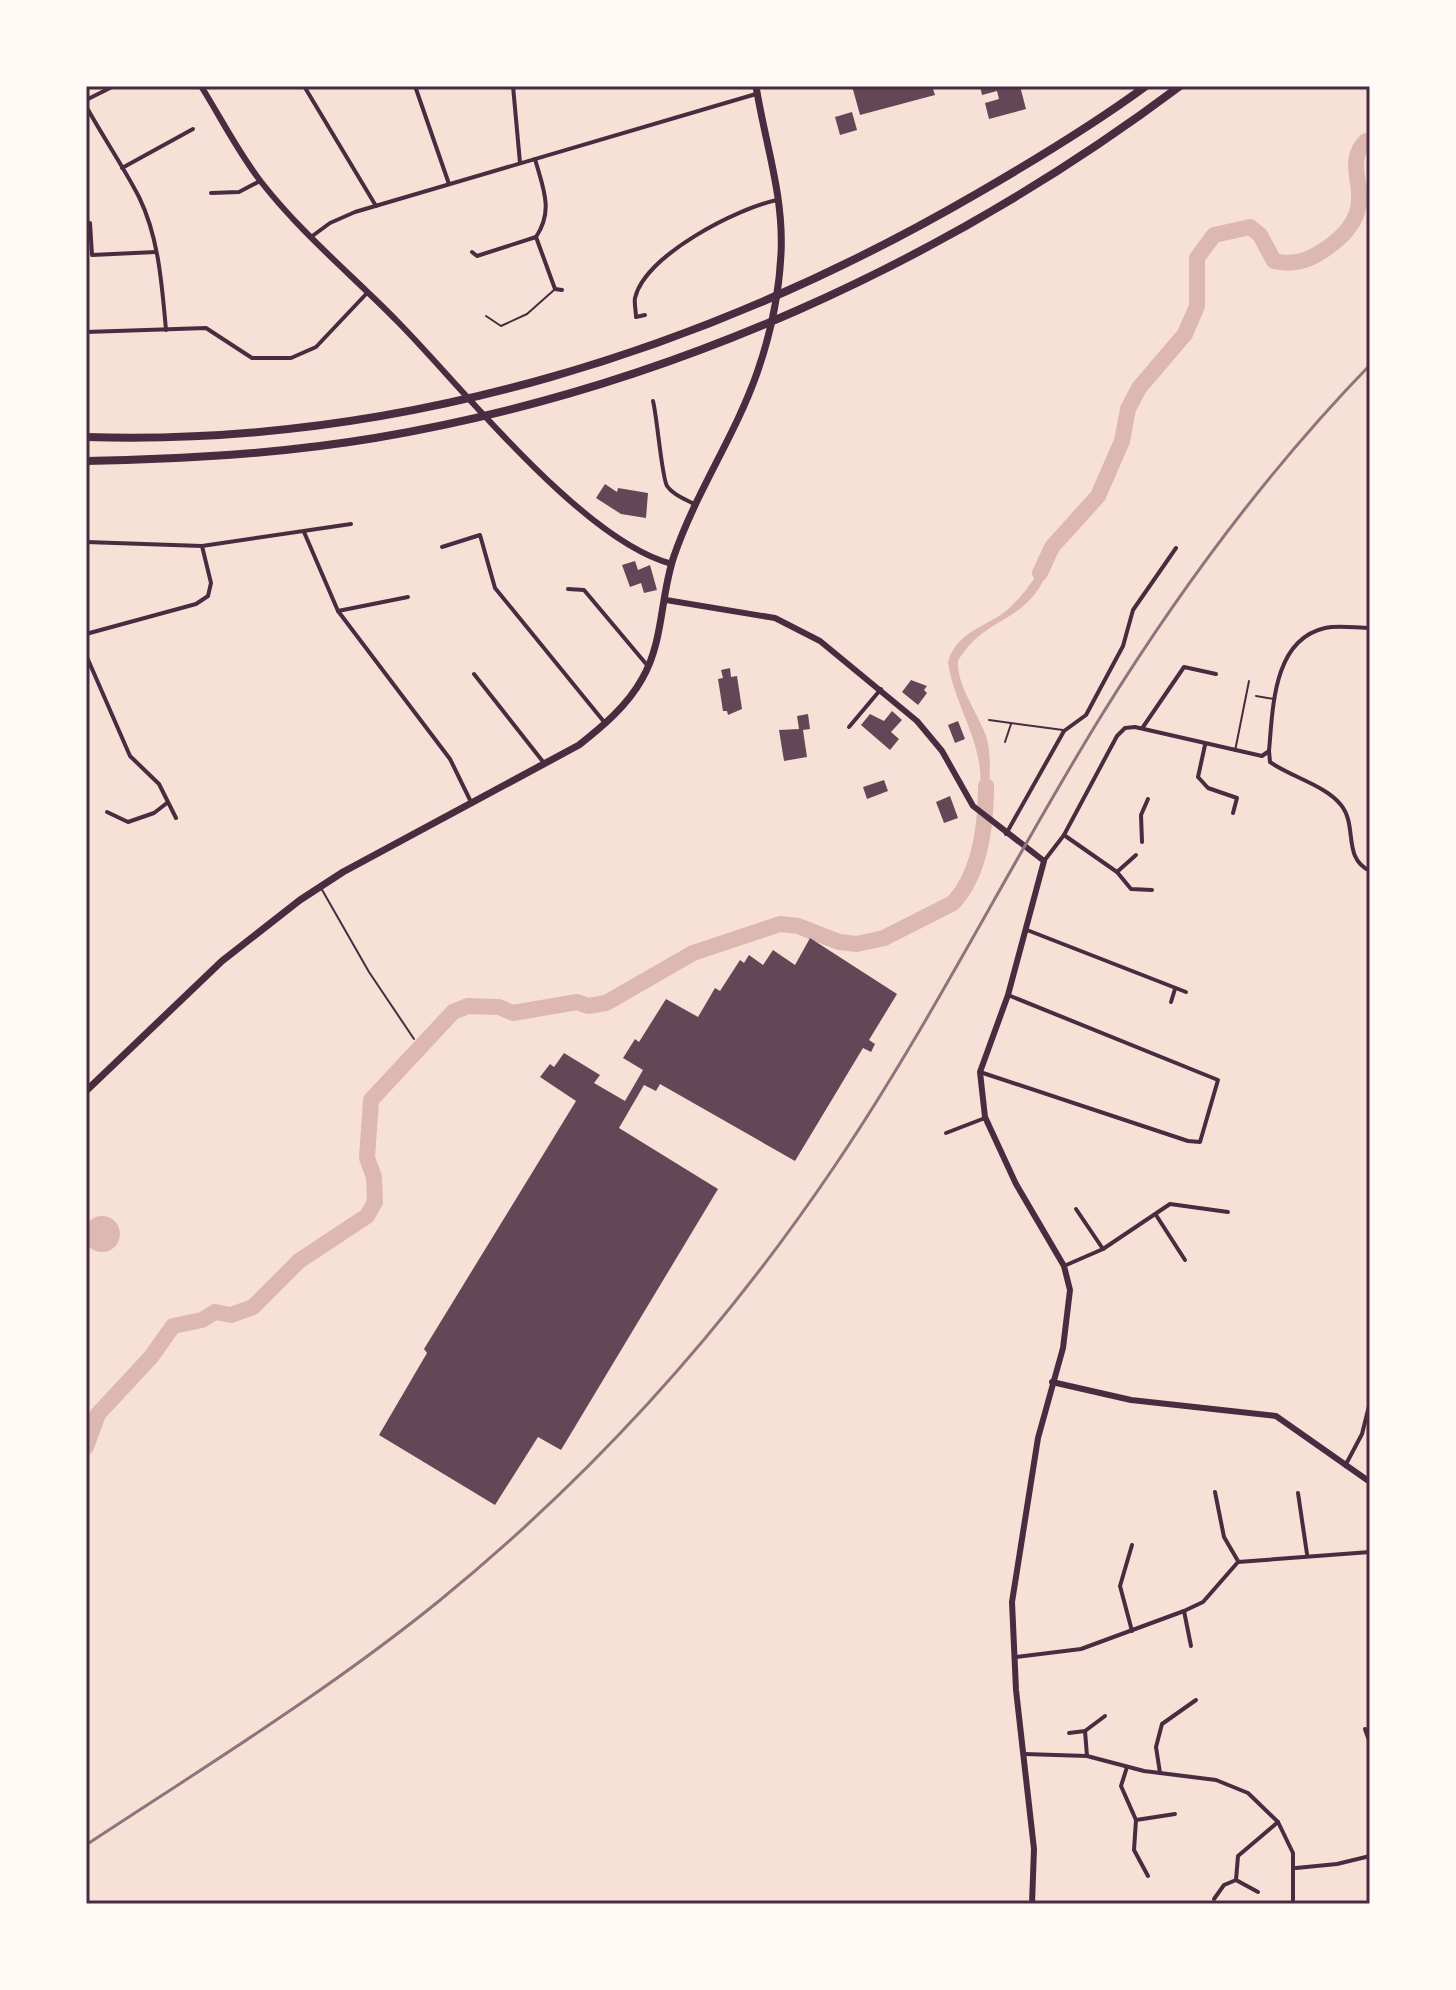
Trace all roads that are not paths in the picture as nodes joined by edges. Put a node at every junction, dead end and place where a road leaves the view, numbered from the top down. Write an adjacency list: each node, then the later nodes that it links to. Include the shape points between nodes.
1 (114, 86): 9 (street)
2 (201, 86): 15 (main road)
3 (304, 86): 19 (street)
4 (415, 86): 16 (street)
5 (513, 86): 13 (street)
6 (1146, 86): 33 (highway, via 1018,170 894,240 780,297 617,358 542,381 388,415 239,432)
7 (1180, 86): 34 (highway, via 1036,183 911,254 786,316 637,374 536,403 374,438 194,459)
8 (756, 90): 12 (street); 18 (highway)
9 (86, 100)
10 (86, 106): 14 (street)
11 (193, 129): 14 (street)
12 (535, 159): 13 (street); 22 (street, via 548,206)
13 (520, 164): 16 (street)
14 (121, 168): 23 (street, via 139,197)
15 (260, 181): 17 (street, via 239,192); 21 (main road)
16 (449, 184): 19 (street)
17 (211, 193)
18 (779, 200): 28 (street, via 744,208 662,260 635,298 636,317); 35 (highway, via 781,255 756,375)
19 (376, 206): 21 (street, via 330,223)
20 (90, 223): 23 (street, via 92,255)
21 (311, 237): 27 (main road)
22 (536, 237): 24 (street, via 477,256); 25 (street)
23 (156, 252): 30 (street)
24 (472, 252)
25 (555, 289): 26 (street); 29 (lane, via 527,314 501,326)
26 (562, 290)
27 (368, 292): 30 (street, via 316,347 291,358 252,358 206,328); 42 (main road, via 564,495 641,552)
28 (645, 315)
29 (486, 316)
30 (166, 330): 31 (street)
31 (86, 332)
32 (653, 401): 35 (street, via 665,482)
33 (86, 437)
34 (86, 461)
35 (694, 504): 42 (highway)
36 (351, 524): 37 (street)
37 (304, 532): 39 (street); 46 (street)
38 (86, 542): 39 (street)
39 (202, 546): 48 (street, via 211,583 208,596 196,604)
40 (442, 547): 59 (street, via 480,535 495,588)
41 (1176, 548): 62 (street, via 1133,610 1123,646 1086,715)
42 (672, 564): 45 (highway)
43 (568, 589): 50 (street, via 584,590)
44 (408, 597): 46 (street)
45 (666, 600): 50 (highway); 54 (main road, via 775,618 820,641)
46 (338, 611): 70 (street, via 450,759)
47 (1370, 628): 56 (street, via 1330,627 1305,635 1285,658)
48 (86, 634)
49 (86, 655): 69 (street, via 130,756 159,784)
50 (649, 667): 59 (highway)
51 (474, 674): 67 (street)
52 (1216, 674): 61 (street, via 1184,667)
53 (1249, 681): 65 (lane)
54 (881, 689): 60 (street); 74 (main road, via 917,721 942,751 964,795)
55 (1256, 696): 56 (lane)
56 (1276, 700): 66 (street)
57 (989, 720): 58 (lane)
58 (1011, 723): 62 (lane); 63 (lane)
59 (606, 724): 67 (highway)
60 (849, 727)
61 (1142, 728): 64 (street); 75 (street, via 1125,728 1117,736)
62 (1064, 731): 74 (street)
63 (1005, 742)
64 (1205, 745): 65 (street); 72 (street, via 1198,777 1208,788 1237,798)
65 (1235, 751): 66 (street, via 1262,756)
66 (1269, 751): 79 (street, via 1270,762 1339,802 1348,818 1353,855)
67 (545, 765): 70 (highway)
68 (1148, 799): 76 (street, via 1141,815)
69 (167, 803): 71 (street, via 128,822); 73 (street)
70 (473, 805): 81 (highway)
71 (107, 812)
72 (1233, 813)
73 (176, 818)
74 (1006, 834): 78 (main road)
75 (1064, 835): 78 (street); 80 (street)
76 (1142, 842)
77 (1136, 855): 80 (street)
78 (1044, 861): 83 (main road)
79 (1370, 871)
80 (1117, 872): 82 (street, via 1131,889)
81 (320, 887): 88 (lane); 90 (highway, via 222,961)
82 (1152, 890)
83 (1027, 930): 84 (street); 86 (main road)
84 (1176, 988): 85 (street); 87 (street)
85 (1186, 992)
86 (1008, 995): 89 (main road); 89 (street, via 1218,1080 1200,1142)
87 (1171, 1002)
88 (414, 1039)
89 (980, 1072): 91 (main road)
90 (86, 1091)
91 (985, 1117): 92 (street); 98 (main road)
92 (946, 1133)
93 (1076, 1209): 96 (street)
94 (1228, 1212): 95 (street, via 1170,1204)
95 (1155, 1214): 96 (street); 97 (street)
96 (1103, 1249): 98 (street)
97 (1185, 1260)
98 (1064, 1266): 99 (main road, via 1070,1311)
99 (1052, 1382): 101 (main road, via 1131,1400 1276,1416); 112 (main road, via 1014,1583)
100 (1370, 1402): 101 (street, via 1362,1434)
101 (1345, 1466): 102 (main road)
102 (1370, 1482)
103 (1215, 1492): 108 (street, via 1224,1537)
104 (1298, 1493): 107 (street)
105 (1132, 1545): 110 (street, via 1120,1586)
106 (1370, 1552): 107 (street)
107 (1307, 1554): 108 (street)
108 (1238, 1562): 109 (street, via 1203,1602)
109 (1184, 1611): 110 (street); 111 (street)
110 (1132, 1631): 112 (street, via 1081,1649)
111 (1191, 1646)
112 (1013, 1658): 119 (main road)
113 (1196, 1700): 122 (street, via 1162,1724 1156,1747)
114 (1105, 1716): 116 (street)
115 (1365, 1729): 118 (street)
116 (1085, 1731): 117 (street); 120 (street)
117 (1069, 1733)
118 (1370, 1743)
119 (1024, 1754): 120 (street); 134 (main road, via 1034,1849)
120 (1087, 1756): 121 (street)
121 (1127, 1767): 122 (street); 126 (street, via 1121,1786)
122 (1160, 1773): 127 (street, via 1234,1785 1263,1804)
123 (1370, 1798): 124 (street)
124 (1370, 1806)
125 (1175, 1814): 126 (street)
126 (1136, 1820): 130 (street, via 1134,1850)
127 (1278, 1822): 129 (street); 131 (street, via 1245,1846 1238,1856)
128 (1370, 1856): 129 (street)
129 (1296, 1868): 135 (street)
130 (1148, 1876)
131 (1236, 1880): 132 (street); 133 (street, via 1224,1885)
132 (1258, 1892)
133 (1214, 1899)
134 (1032, 1904)
135 (1293, 1904)

